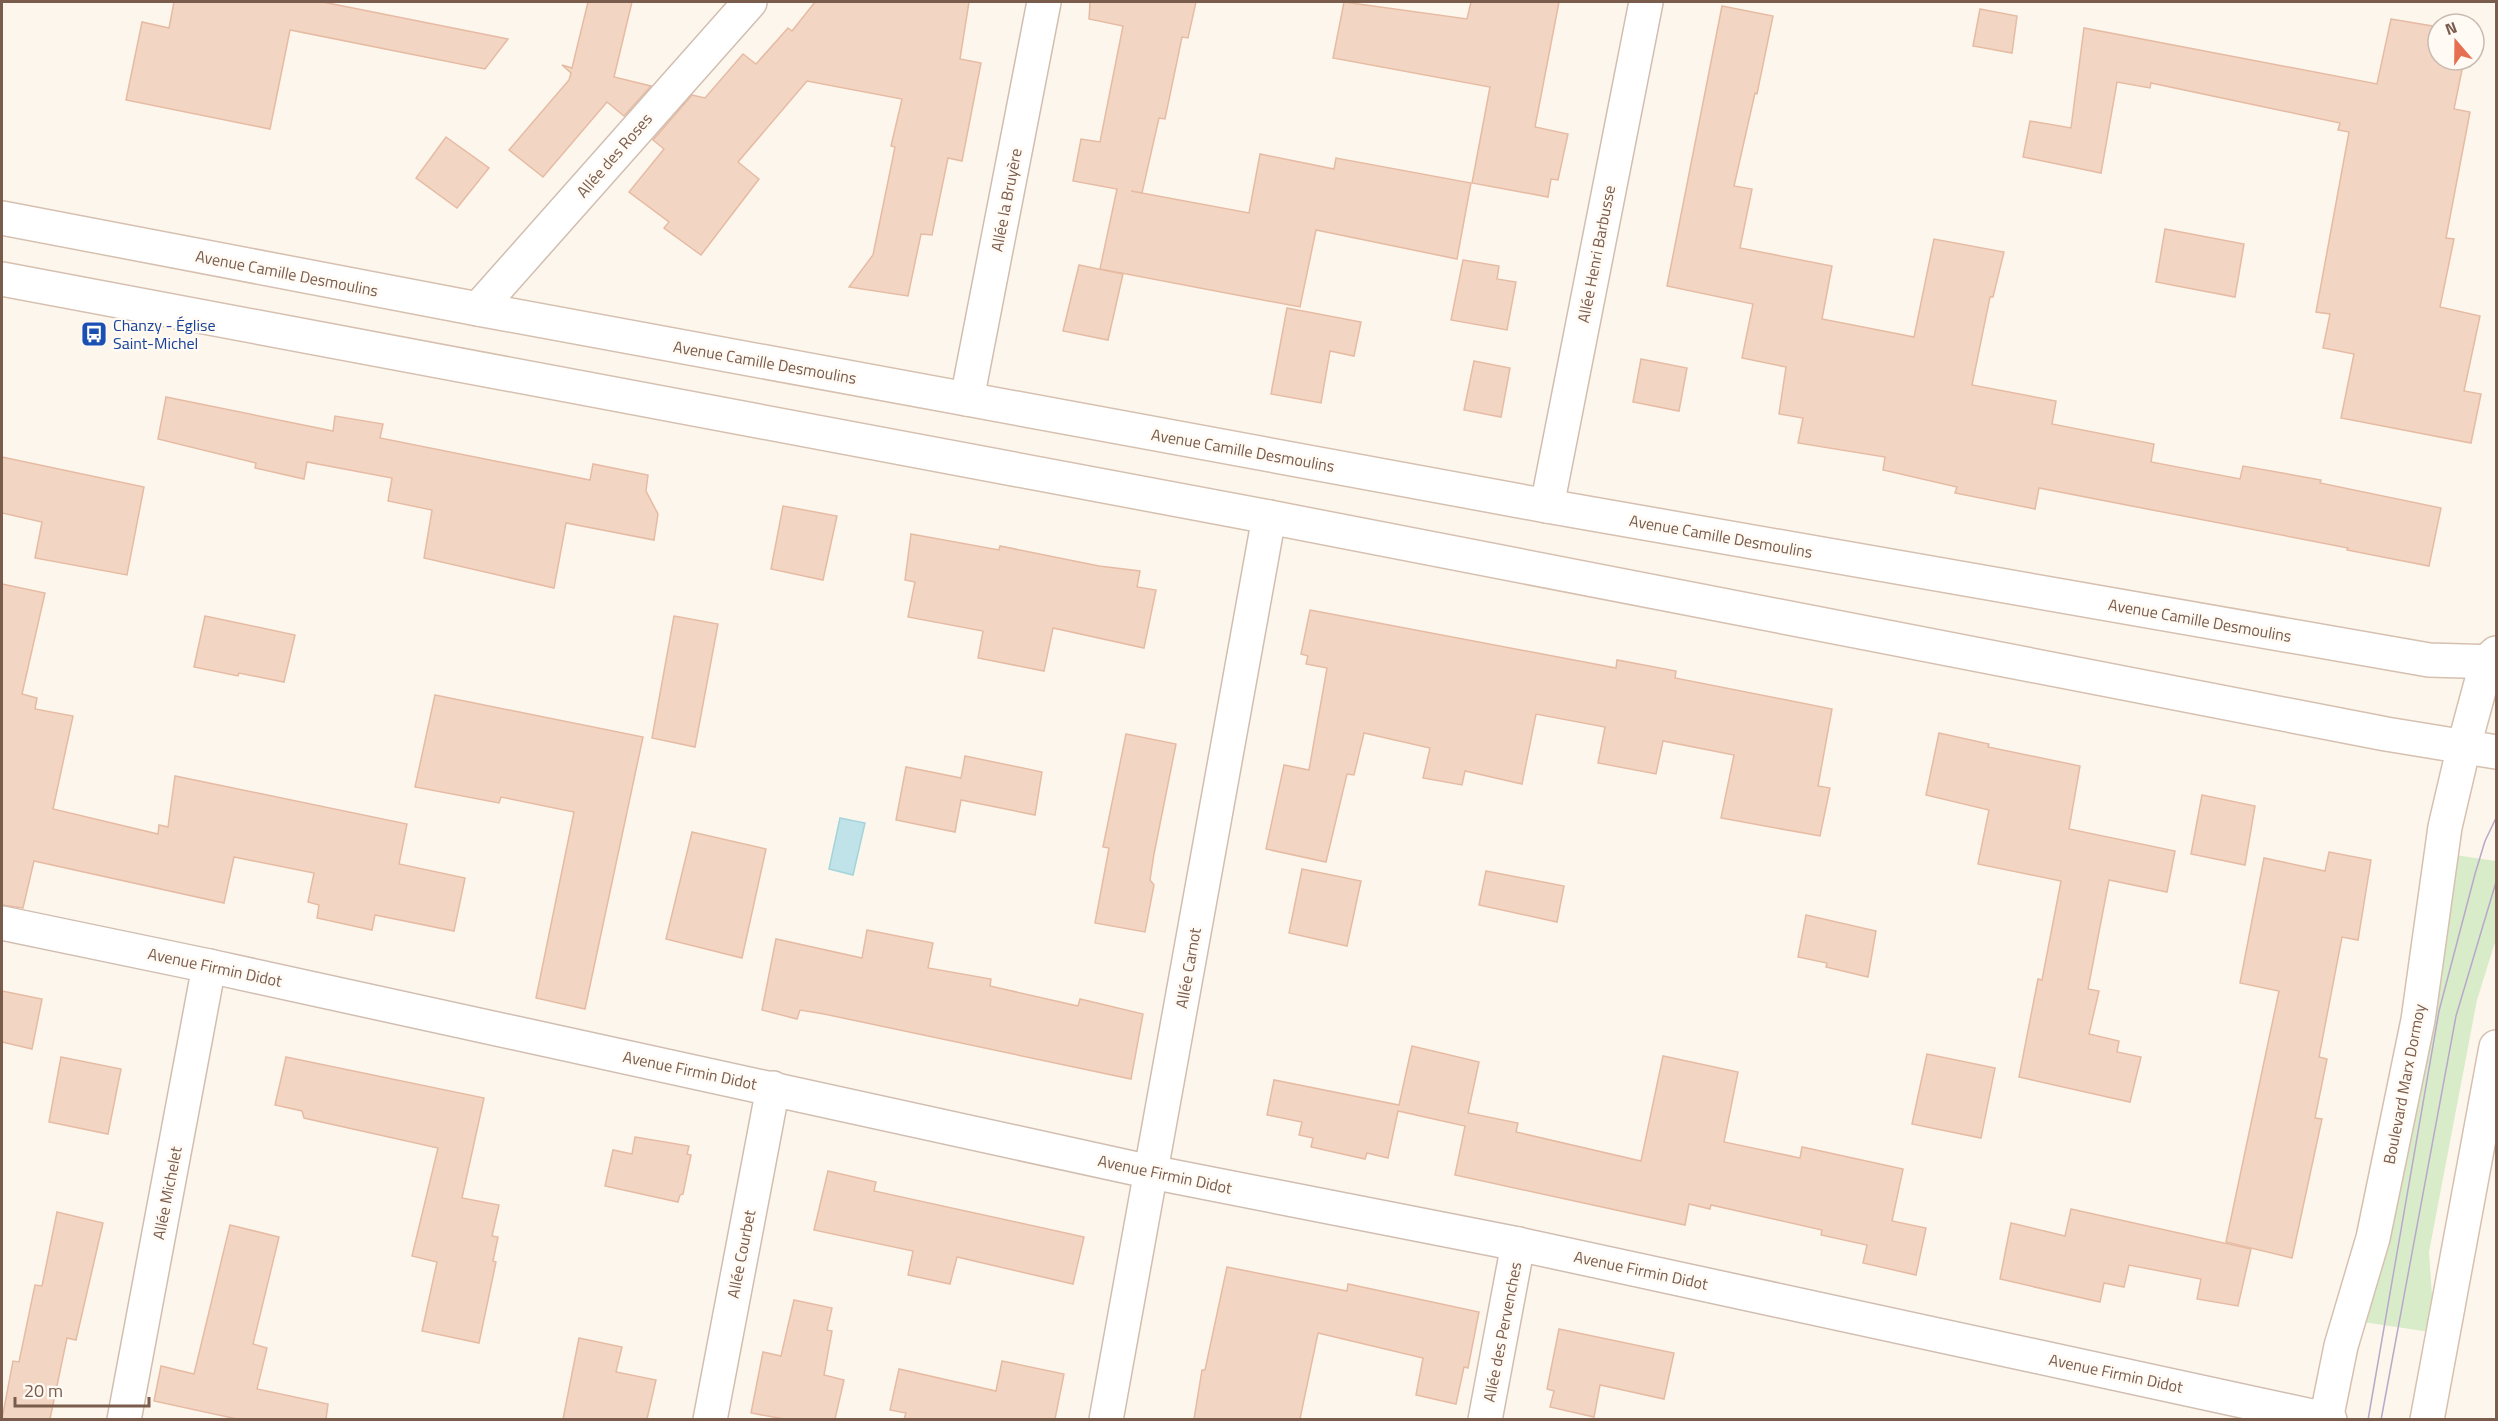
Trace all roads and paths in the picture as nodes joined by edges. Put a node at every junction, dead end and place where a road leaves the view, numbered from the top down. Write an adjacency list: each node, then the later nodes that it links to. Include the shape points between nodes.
1 (750, 2): 6 (main road, Allée des Roses)
2 (1044, 2): 7 (main road, Allée la Bruyère)
3 (1646, 2): 8 (main road, Allée Henri Barbusse)
4 (2, 218): 6 (main road, Avenue Camille Desmoulins)
5 (2, 279): 9 (main road)
6 (478, 309): 7 (main road, Avenue Camille Desmoulins)
7 (967, 399): 8 (main road, Avenue Camille Desmoulins)
8 (1547, 506): 10 (main road, Avenue Camille Desmoulins, via 2429,660)
9 (1269, 517): 11 (main road); 17 (main road, Allée Carnot)
10 (2493, 659): 11 (main road, Boulevard Marx Dormoy)
11 (2464, 746): 12 (main road); 23 (main road, Boulevard Marx Dormoy, via 2445,827 2418,1020 2373,1238 2341,1346)
12 (2496, 752)
13 (2, 923): 14 (main road, Avenue Firmin Didot)
14 (209, 966): 16 (main road, Avenue Firmin Didot); 19 (main road, Allée Michelet)
15 (2496, 1047): 24 (main road)
16 (773, 1088): 17 (main road, Avenue Firmin Didot); 20 (main road, Allée Courbet)
17 (1151, 1172): 18 (main road, Avenue Firmin Didot); 21 (main road, Allée Carnot)
18 (1518, 1244): 22 (main road, Allée des Pervenches); 23 (main road, Avenue Firmin Didot)
19 (124, 1419)
20 (710, 1419)
21 (1106, 1419)
22 (1485, 1419)
23 (2328, 1419)
24 (2427, 1419)

